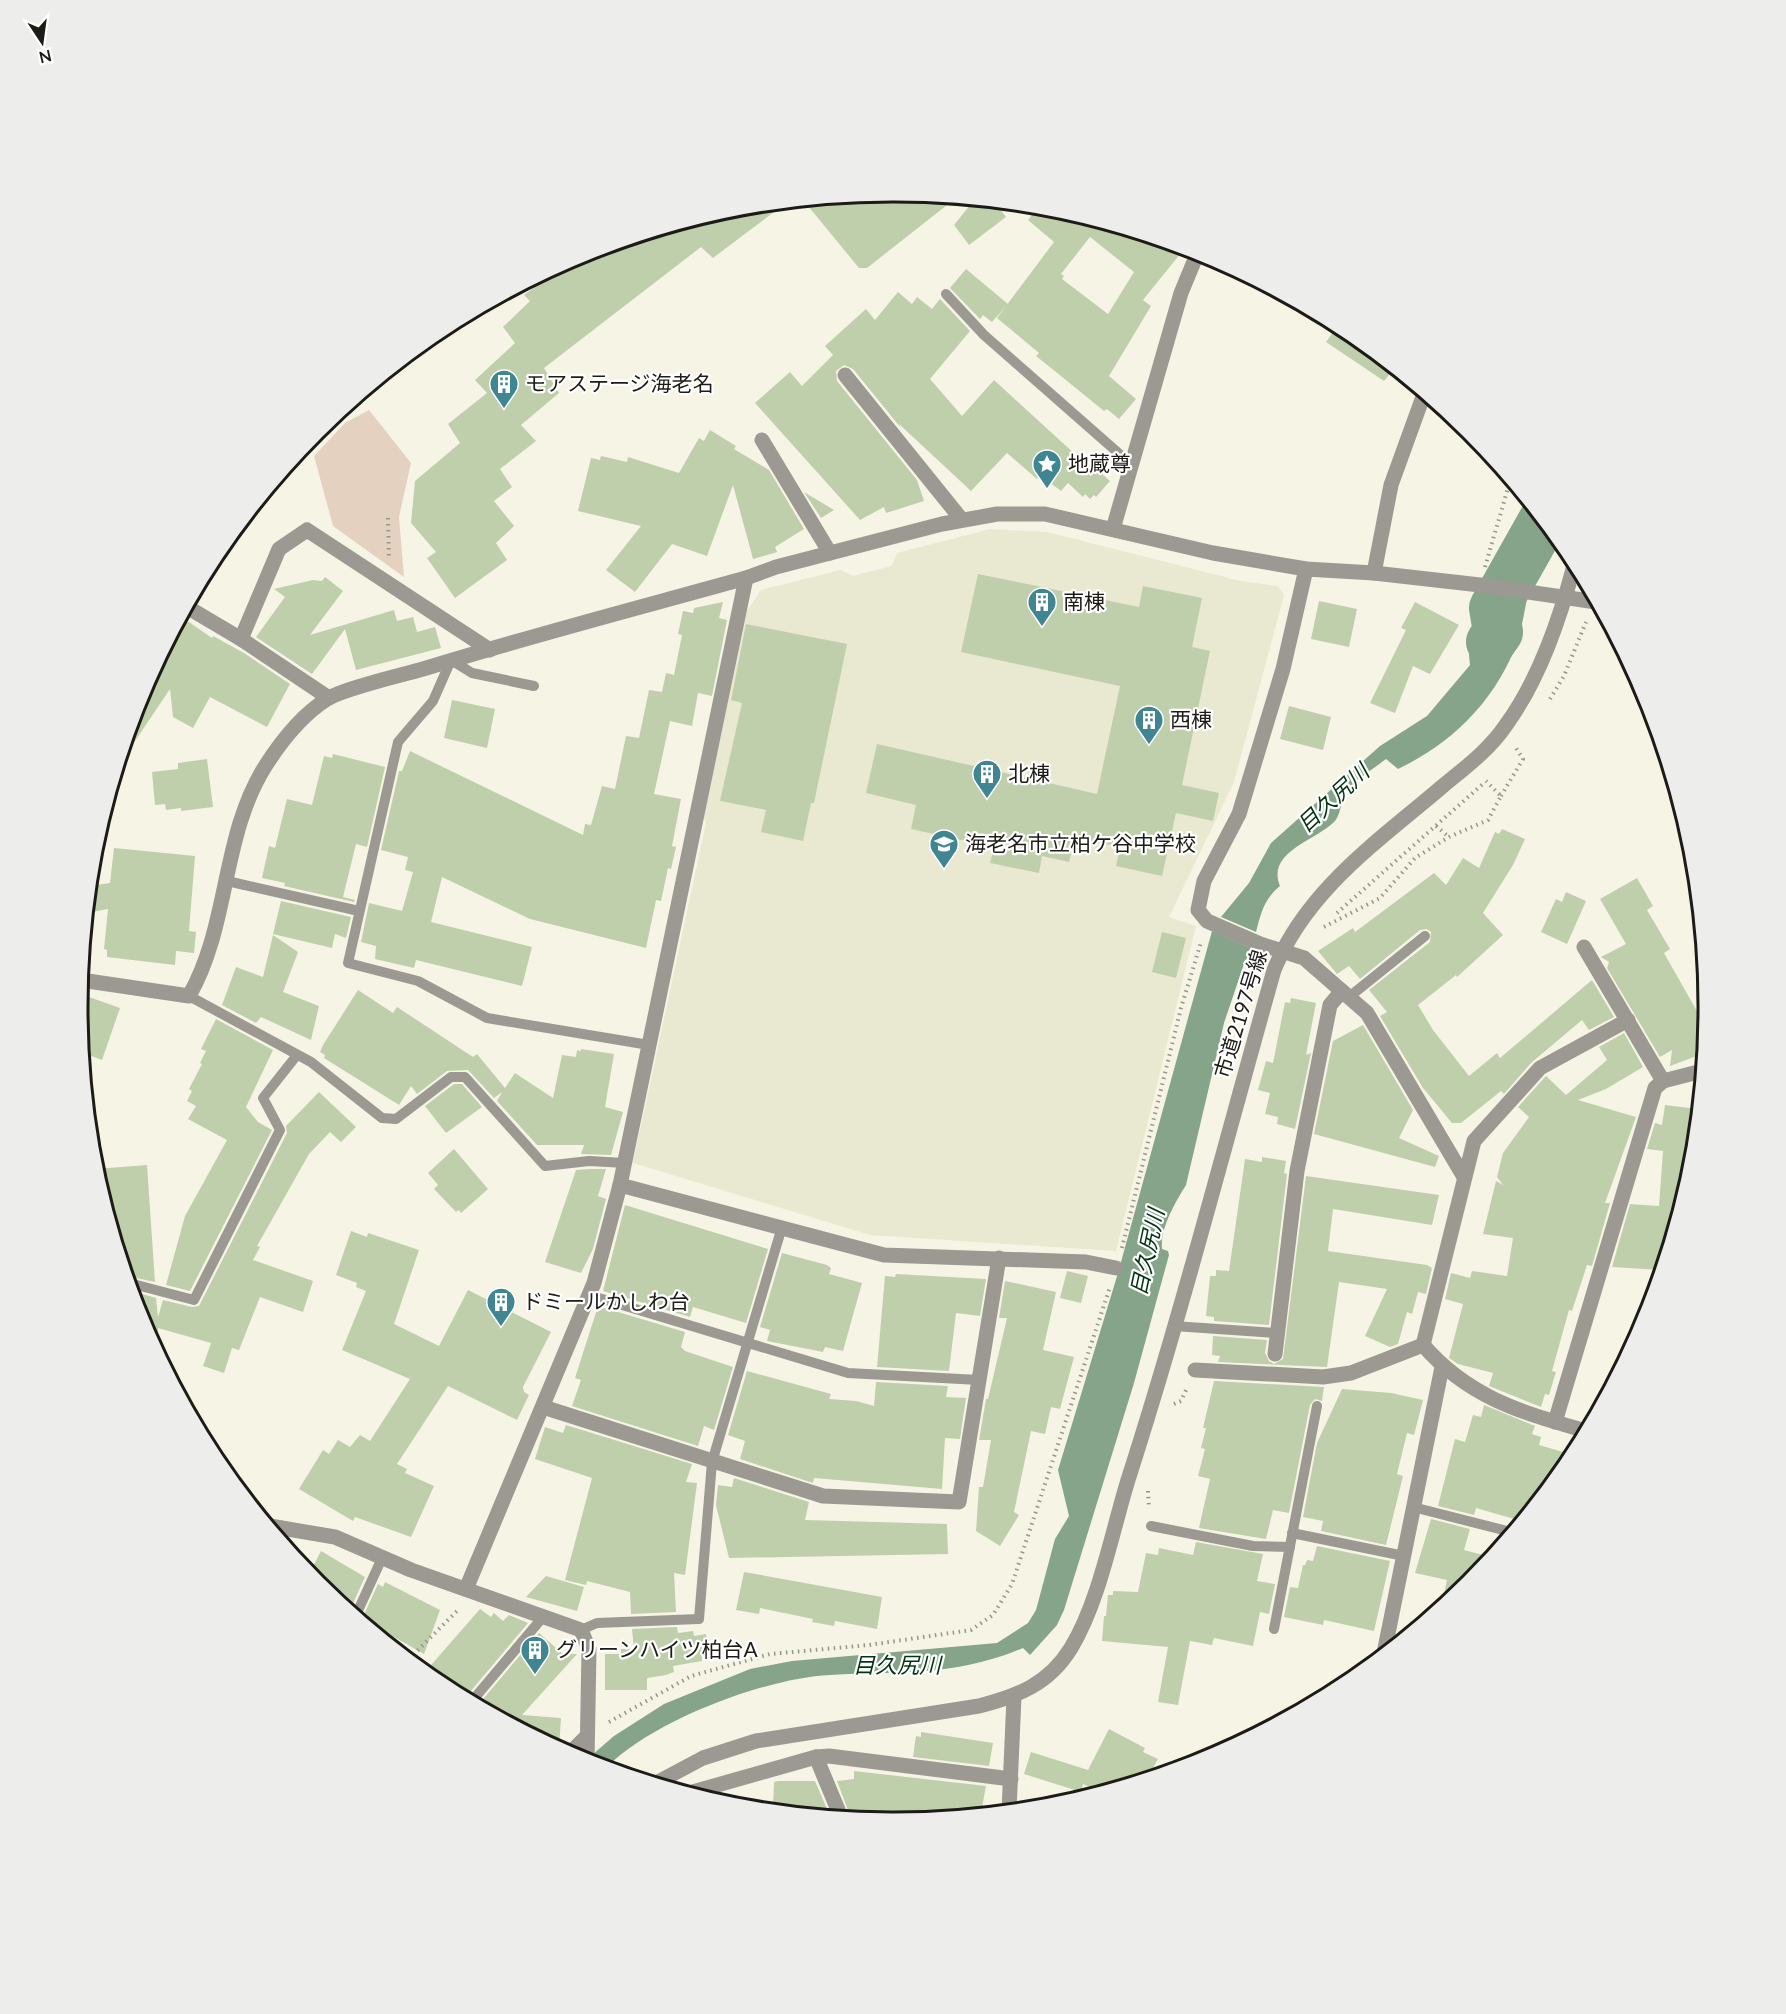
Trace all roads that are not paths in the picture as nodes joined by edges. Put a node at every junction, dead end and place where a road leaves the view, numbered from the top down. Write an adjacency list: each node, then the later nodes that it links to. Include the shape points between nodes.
1 (1194, 261): 6 (street, via 1181,293)
2 (946, 294): 6 (lane, via 984,335)
3 (845, 375): 7 (street)
4 (1422, 401): 11 (street, via 1391,485)
5 (762, 440): 9 (street)
6 (1132, 465): 8 (street)
7 (962, 520): 8 (street, via 998,514 1045,514); 9 (street)
8 (1113, 529): 10 (street, via 1213,553)
9 (830, 553): 13 (street)
10 (1305, 569): 11 (street); 26 (street, via 1283,669 1239,814 1204,881 1198,910 1207,921)
11 (1374, 573): 14 (street)
12 (1572, 575): 14 (street, 市道2197号線)
13 (746, 578): 18 (street); 31 (street)
14 (1566, 597): 15 (street); 26 (street, 市道2197号線, via 1529,687 1506,726 1481,754 1352,861 1300,919)
15 (1587, 601)
16 (193, 611): 17 (street)
17 (241, 639): 18 (street, via 279,549 307,530); 21 (street)
18 (490, 650): 19 (street)
19 (451, 660): 20 (lane, via 472,673); 21 (street); 23 (lane, via 433,701 398,742)
20 (534, 686)
21 (329, 698): 22 (street, via 303,717 265,766 242,814)
22 (227, 881): 23 (lane); 29 (street, via 204,971)
23 (359, 911): 31 (lane, via 348,963 418,981 487,1018)
24 (1425, 936): 28 (lane)
25 (1584, 947): 30 (street)
26 (1282, 950): 28 (street, via 1304,958); 43 (street, 市道2197号線)
27 (89, 981): 29 (street)
28 (1346, 994): 36 (street, via 1367,1013); 44 (street, via 1330,1005 1297,1171)
29 (189, 996): 32 (lane)
30 (1628, 1020): 34 (street); 36 (street, via 1540,1068 1474,1141)
31 (649, 1045): 35 (street)
32 (297, 1054): 35 (lane, via 382,1118 396,1119 451,1077 465,1077 545,1166 589,1161); 41 (lane, via 263,1098 280,1130 194,1300)
33 (1695, 1073): 34 (street)
34 (1664, 1081): 53 (street, via 1655,1088)
35 (625, 1163): 37 (street)
36 (1464, 1177): 46 (street)
37 (620, 1185): 38 (street); 42 (street)
38 (782, 1227): 39 (street, via 884,1255); 45 (lane)
39 (999, 1258): 40 (street, via 1086,1262); 50 (street)
40 (1116, 1268)
41 (139, 1286)
42 (589, 1295): 45 (lane); 52 (street)
43 (1174, 1326): 44 (lane); 71 (street, 市道2197号線, via 1087,1615 1054,1671)
44 (1278, 1333): 47 (street)
45 (750, 1342): 50 (lane, via 848,1373); 55 (lane)
46 (1423, 1345): 48 (street); 49 (street, via 1352,1373 1323,1377)
47 (1275, 1354)
48 (1442, 1367): 53 (street, via 1481,1394 1528,1415); 56 (street)
49 (1195, 1370)
50 (980, 1380): 55 (street, via 959,1502 823,1496)
51 (1317, 1406): 60 (lane)
52 (543, 1407): 55 (street); 64 (street)
53 (1555, 1422): 54 (street)
54 (1578, 1429)
55 (712, 1462): 68 (lane, via 699,1619 597,1623)
56 (1413, 1507): 59 (lane); 62 (street)
57 (1150, 1526): 61 (lane, via 1253,1546)
58 (280, 1528): 63 (street, via 335,1537)
59 (1504, 1530)
60 (1292, 1533): 61 (lane); 62 (lane)
61 (1290, 1547): 67 (lane)
62 (1404, 1556): 69 (street)
63 (382, 1558): 64 (street); 65 (lane)
64 (466, 1589): 66 (street)
65 (359, 1608)
66 (543, 1617): 68 (street); 70 (lane)
67 (1274, 1629)
68 (581, 1630): 72 (street, via 589,1648)
69 (1386, 1642)
70 (476, 1695)
71 (1014, 1697): 74 (street, 市道2197号線, via 756,1741 703,1758); 75 (street)
72 (586, 1749)
73 (816, 1757): 75 (street); 76 (street); 78 (street)
74 (665, 1778)
75 (1011, 1779): 77 (street)
76 (705, 1789)
77 (1009, 1803)
78 (838, 1810)

